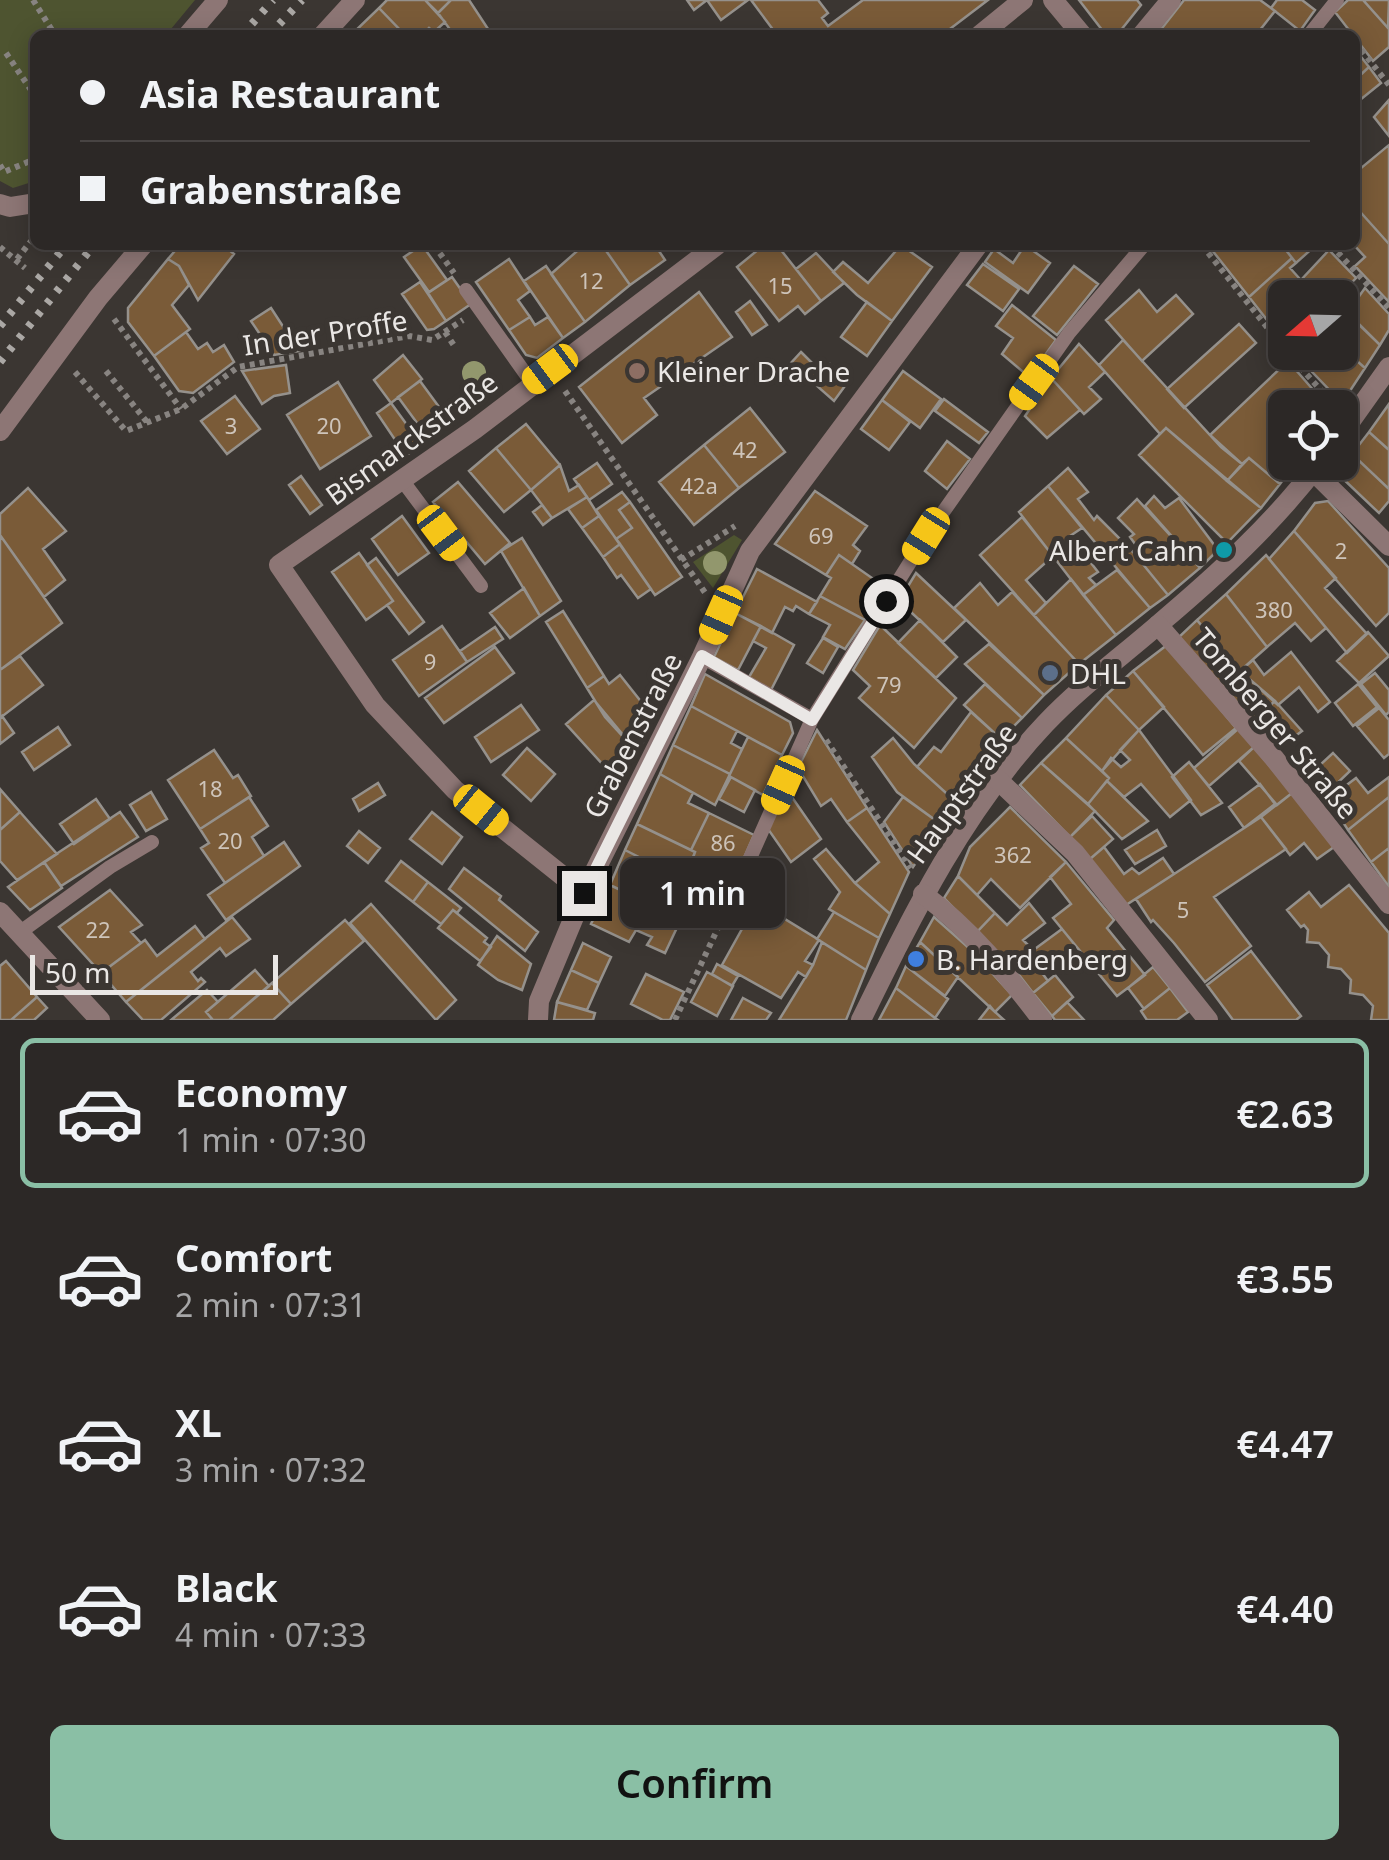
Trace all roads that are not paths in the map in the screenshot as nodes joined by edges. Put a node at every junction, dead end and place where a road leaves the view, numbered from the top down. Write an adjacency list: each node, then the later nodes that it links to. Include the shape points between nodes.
1 (218, 0): 7 (street)
2 (355, 0): 8 (street)
3 (1023, 0): 9 (street)
4 (1053, 0): 10 (street)
5 (1171, 0): 11 (street)
6 (1337, 0): 12 (lane)
7 (192, 30)
8 (328, 30)
9 (986, 30)
10 (1078, 30)
11 (1146, 30)
12 (1313, 30)
13 (0, 204): 14 (street)
14 (30, 205)
15 (140, 250): 23 (street)
16 (710, 250): 21 (street, Bismarckstraße)
17 (974, 250): 30 (street, Grabenstraße, via 750,551)
18 (1140, 250): 31 (lane, via 1016,406)
19 (466, 290): 21 (lane)
20 (1389, 367): 22 (street)
21 (532, 383): 24 (street, Bismarckstraße)
22 (1358, 411)
23 (0, 431)
24 (402, 480): 28 (lane); 36 (street, Bismarckstraße, via 279,566 375,705 455,790)
25 (1305, 480): 29 (street, Hauptstraße, via 1239,554)
26 (1329, 480): 27 (street)
27 (1389, 546)
28 (481, 586)
29 (1158, 625): 32 (street, Hauptstraße, via 1046,723); 37 (street, Tomberger Straße)
30 (702, 656): 31 (lane); 36 (street, Grabenstraße)
31 (812, 720): 34 (lane)
32 (997, 779): 35 (street, Hauptstraße); 44 (street, via 1075,853)
33 (152, 842): 39 (lane)
34 (739, 883)
35 (924, 892): 42 (street, Hauptstraße); 43 (street, via 1005,972)
36 (584, 893): 41 (street, Grabenstraße)
37 (1389, 904)
38 (0, 912): 39 (street)
39 (19, 932): 40 (street)
40 (100, 1020)
41 (538, 1020)
42 (861, 1020)
43 (1042, 1020)
44 (1208, 1020)

